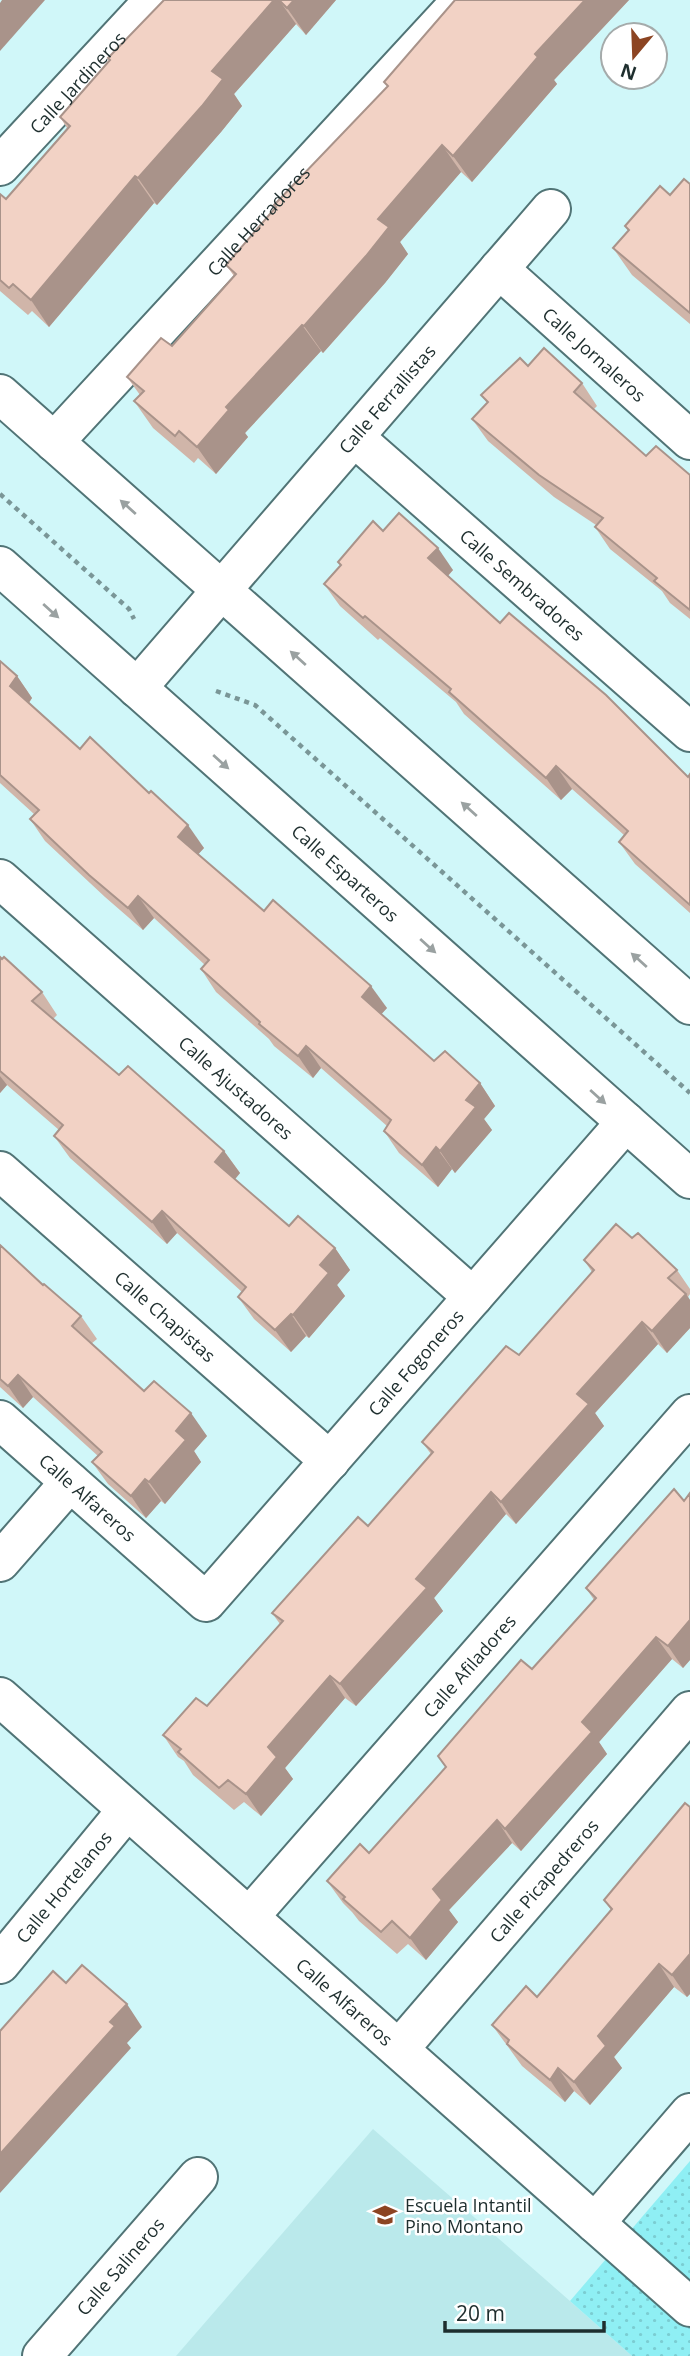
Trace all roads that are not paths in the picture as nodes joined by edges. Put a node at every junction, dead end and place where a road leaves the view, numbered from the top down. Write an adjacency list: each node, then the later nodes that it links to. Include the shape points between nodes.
1 (154, 0): 3 (street, Calle Jardineros)
2 (462, 0): 9 (street, Calle Herradores)
3 (0, 166)
4 (551, 209): 5 (street, Calle Ferrallistas)
5 (499, 269): 7 (street, Calle Ferrallistas); 8 (street, Calle Jornaleros)
6 (0, 394): 9 (street)
7 (354, 437): 11 (street, Calle Ferrallistas); 13 (street, Calle Sembradores)
8 (690, 440)
9 (54, 442): 11 (street, one-way to 9)
10 (0, 566): 12 (street, Calle Esparteros, one-way to 12)
11 (221, 590): 12 (street, Calle Ferrallistas); 15 (street, one-way to 11)
12 (137, 688): 16 (street, Calle Esparteros, one-way to 16)
13 (690, 732)
14 (0, 879): 19 (street, Calle Ajustadores)
15 (690, 1005)
16 (626, 1122): 18 (street, Calle Esparteros); 19 (street, Calle Fogoneros)
17 (0, 1171): 22 (street, Calle Chapistas)
18 (690, 1179)
19 (473, 1297): 22 (street, Calle Fogoneros)
20 (690, 1414): 29 (street, Calle Afiladores)
21 (0, 1420): 23 (street, Calle Alfareros)
22 (330, 1461): 25 (street, Calle Fogoneros)
23 (70, 1482): 24 (street); 25 (street, Calle Alfareros)
24 (0, 1562)
25 (206, 1602)
26 (0, 1697): 28 (street, Calle Alfareros)
27 (690, 1711): 31 (street, Calle Picapedreros)
28 (127, 1810): 29 (street, Calle Alfareros); 30 (street, Calle Hortelanos)
29 (249, 1917): 31 (street, Calle Alfareros)
30 (0, 1964)
31 (399, 2049): 34 (street, Calle Alfareros)
32 (690, 2113): 34 (street)
33 (198, 2177): 36 (street, Calle Salineros)
34 (595, 2223): 35 (street, Calle Alfareros)
35 (690, 2306)
36 (42, 2356)

